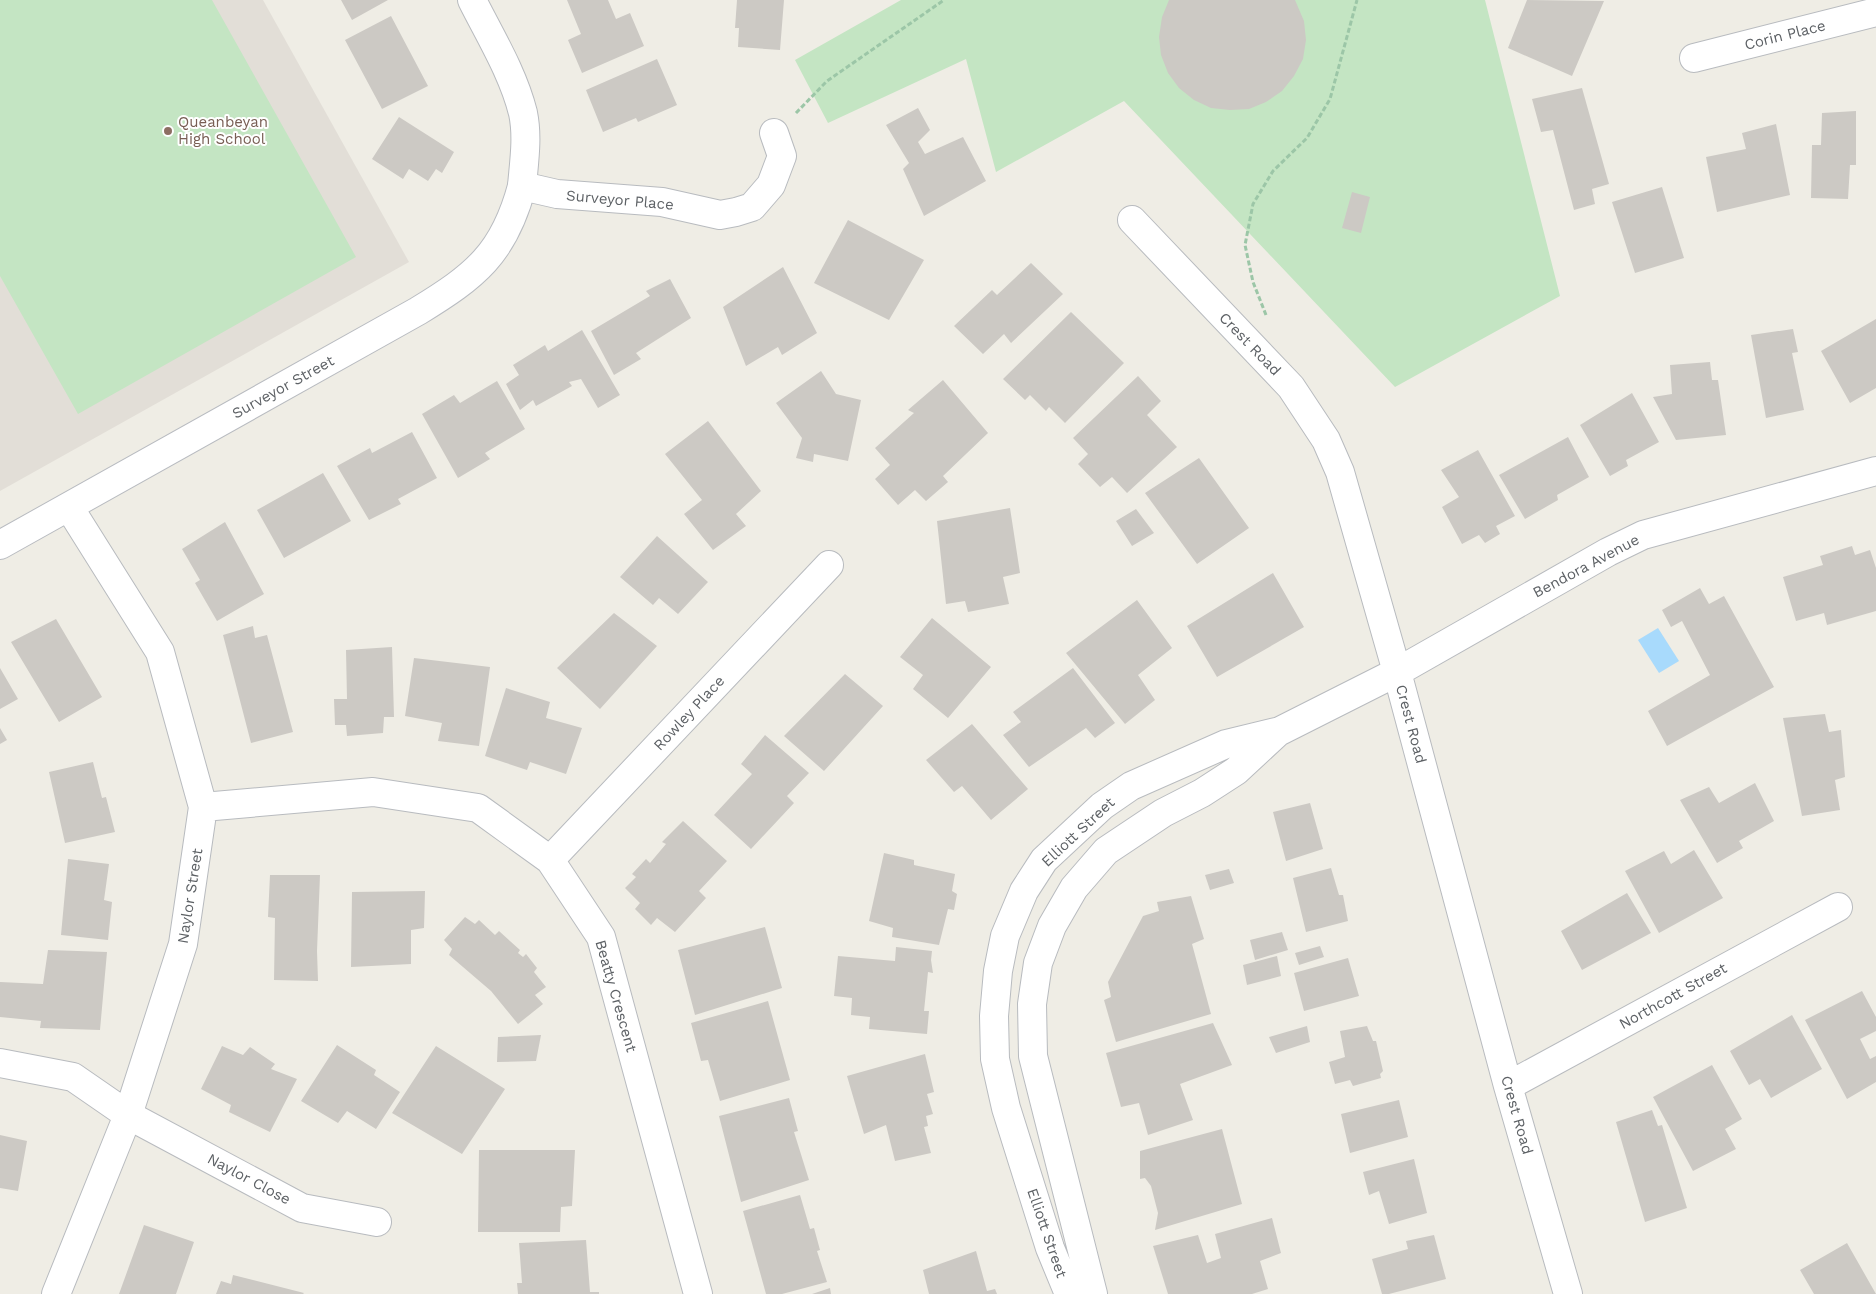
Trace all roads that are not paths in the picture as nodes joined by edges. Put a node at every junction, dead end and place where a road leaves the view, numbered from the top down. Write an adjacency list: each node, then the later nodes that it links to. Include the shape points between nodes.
1 (472, 0): 5 (street, Surveyor Street, via 514,84 523,114 526,143)
2 (1876, 12): 3 (street, Corin Place)
3 (1694, 58)
4 (774, 133): 5 (street, Surveyor Place, via 782,156 771,185 752,207 736,212 720,215 662,202 557,194)
5 (522, 186): 8 (street, Surveyor Street, via 516,211 502,238 476,271 454,288)
6 (1132, 220): 11 (street, Crest Road, via 1291,387 1326,440 1340,472)
7 (1876, 470): 11 (street, Bendora Avenue, via 1643,535)
8 (69, 507): 9 (street, Surveyor Street); 13 (street, Naylor Street, via 160,652)
9 (0, 545)
10 (829, 565): 14 (street, Rowley Place)
11 (1397, 672): 12 (street, Elliott Street); 17 (street, Crest Road)
12 (1280, 731): 22 (street, Elliott Street, via 1226,744 1190,759 1131,786 1102,806 1044,860 1024,891 1005,936 994,1016 995,1059 1006,1108 1050,1248); 23 (street, Elliott Street, via 1236,771 1106,851 1074,888 1052,926 1038,963 1032,1004 1033,1056)
13 (203, 807): 14 (street, Beatty Crescent, via 372,792 478,808); 18 (street, Naylor Street, via 183,944)
14 (550, 860): 21 (street, Beatty Crescent, via 601,937)
15 (1838, 906): 17 (street, Northcott Street)
16 (0, 1063): 18 (street, Naylor Close, via 72,1077)
17 (1508, 1086): 24 (street, Crest Road)
18 (128, 1115): 19 (street, Naylor Close, via 302,1208); 20 (street, Naylor Street)
19 (377, 1222)
20 (56, 1294)
21 (698, 1294)
22 (1069, 1294)
23 (1093, 1294)
24 (1568, 1294)

